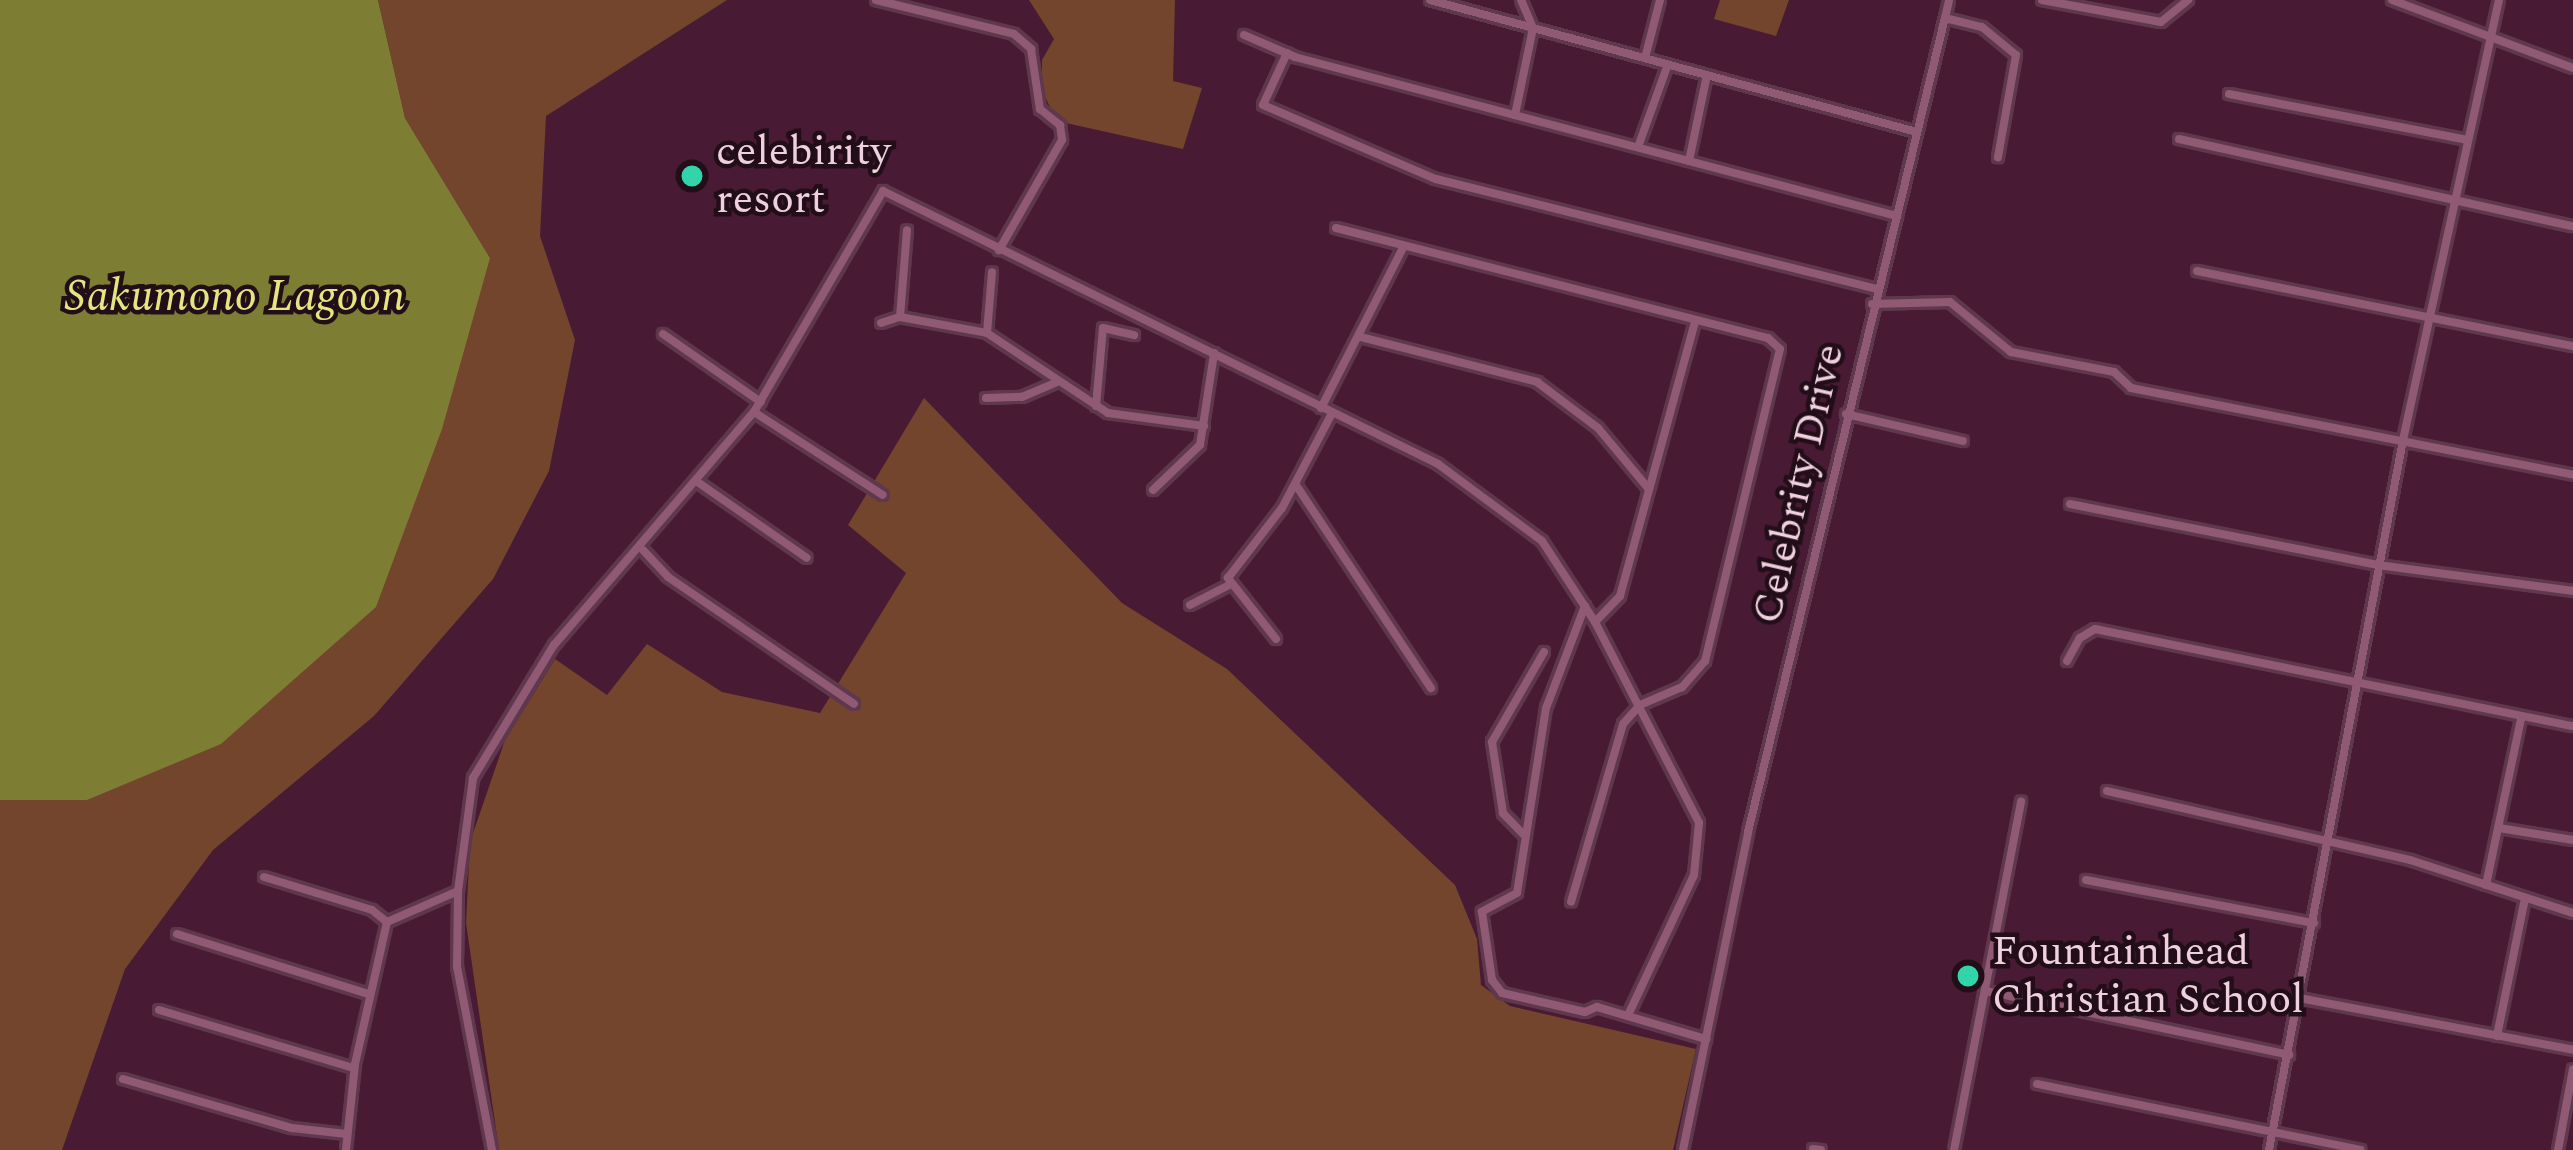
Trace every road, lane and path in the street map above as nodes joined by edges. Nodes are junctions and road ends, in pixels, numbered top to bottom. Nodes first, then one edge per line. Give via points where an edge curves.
1 (875, 0) edge
2 (1430, 0) edge
3 (1521, 0) edge
4 (1660, 0) edge
5 (1949, 0) edge
6 (2042, 0) edge
7 (2188, 0) edge
8 (2392, 0) edge
9 (2498, 0) edge
10 (1945, 18) junction
11 (1533, 28) junction
12 (1244, 35) dead end
13 (2492, 38) junction
14 (1287, 52) junction
15 (1646, 58) junction
16 (1668, 64) junction
17 (2573, 68) edge
18 (1708, 75) junction
19 (2230, 94) dead end
20 (1515, 115) junction
21 (1917, 132) junction
22 (2179, 139) dead end
23 (2467, 140) junction
24 (1638, 148) junction
25 (1998, 157) dead end
26 (1689, 161) junction
27 (2456, 198) junction
28 (1897, 216) junction
29 (2573, 226) edge
30 (1336, 228) dead end
31 (907, 230) dead end
32 (1403, 248) junction
33 (999, 250) junction
34 (2197, 271) dead end
35 (992, 272) dead end
36 (1876, 289) junction
37 (1872, 304) junction
38 (900, 317) junction
39 (2435, 317) junction
40 (1695, 321) junction
41 (881, 323) dead end
42 (987, 333) junction
43 (664, 334) dead end
44 (1134, 335) dead end
45 (1361, 337) junction
46 (2573, 346) edge
47 (1214, 352) junction
48 (1057, 382) junction
49 (986, 398) dead end
50 (760, 402) junction
51 (1096, 406) junction
52 (1321, 408) junction
53 (754, 412) junction
54 (1332, 413) junction
55 (1846, 414) junction
56 (1204, 426) junction
57 (1963, 440) dead end
58 (2403, 440) junction
59 (2573, 475) edge
60 (699, 482) junction
61 (1296, 485) junction
62 (1648, 488) junction
63 (1153, 490) dead end
64 (883, 495) dead end
65 (2070, 504) dead end
66 (642, 549) junction
67 (807, 558) dead end
68 (2378, 566) junction
69 (1229, 584) junction
70 (2573, 592) edge
71 (1190, 605) dead end
72 (1585, 606) junction
73 (1594, 622) junction
74 (1276, 639) dead end
75 (1544, 652) dead end
76 (2067, 662) dead end
77 (2361, 684) junction
78 (1432, 688) dead end
79 (854, 704) dead end
80 (1640, 705) junction
81 (2521, 719) junction
82 (2573, 726) edge
83 (2107, 791) dead end
84 (2021, 801) dead end
85 (2499, 828) junction
86 (1523, 834) junction
87 (2328, 839) junction
88 (2573, 840) edge
89 (265, 877) dead end
90 (2086, 880) dead end
91 (2486, 885) junction
92 (458, 891) junction
93 (2525, 898) junction
94 (1571, 902) dead end
95 (2573, 913) edge
96 (387, 922) junction
97 (2314, 923) junction
98 (178, 934) dead end
99 (1986, 992) junction
100 (369, 994) junction
101 (2300, 998) junction
102 (159, 1010) dead end
103 (1628, 1015) junction
104 (2497, 1036) junction
105 (1706, 1039) junction
106 (2573, 1050) edge
107 (2289, 1055) junction
108 (354, 1068) junction
109 (2573, 1069) edge
110 (124, 1079) dead end
111 (2037, 1084) dead end
112 (2274, 1128) junction
113 (347, 1134) junction
114 (346, 1150) edge
115 (492, 1150) edge
116 (1683, 1150) edge
117 (1954, 1150) edge
118 (2269, 1150) edge
119 (2360, 1150) edge
120 (2558, 1150) edge

1 - 33 street via 1014,34 1031,49 1040,109 1060,125 1062,140
2 - 11 street
3 - 11 street
4 - 15 street
5 - 10 street, Celebrity Drive
6 - 7 street via 2161,22
8 - 13 street
9 - 13 street
10 - 21 street, Celebrity Drive
10 - 25 street via 1982,27 2016,55
11 - 15 street
11 - 20 street
12 - 14 street
13 - 17 street
13 - 23 street
14 - 20 street
14 - 36 street via 1263,104 1341,141 1473,190
15 - 16 street
16 - 18 street
16 - 24 street
18 - 21 street
18 - 26 street
19 - 23 street
20 - 24 street
21 - 28 street, Celebrity Drive
22 - 27 street
23 - 27 street
24 - 26 street
26 - 28 street
27 - 29 street
27 - 39 street
28 - 36 street, Celebrity Drive
30 - 32 street
31 - 38 street
32 - 40 street
32 - 45 street
33 - 47 street
33 - 50 street via 883,190
34 - 39 street
35 - 42 street
36 - 37 street, Celebrity Drive
37 - 55 street, Celebrity Drive
37 - 58 street via 1950,302 2011,352 2114,372 2131,388
38 - 41 street
38 - 42 street
39 - 46 street
39 - 58 street
40 - 62 street
40 - 80 street via 1768,338 1782,356 1705,661 1682,687
42 - 48 street
43 - 50 street
44 - 51 street via 1103,328
45 - 52 street
45 - 62 street via 1537,382 1598,428
47 - 52 street
47 - 56 street
48 - 49 street via 1022,397
48 - 51 street
50 - 53 street
51 - 56 street
52 - 54 street
53 - 60 street
53 - 64 street
54 - 61 street
54 - 72 street via 1438,464 1517,517
55 - 57 street
55 - 105 street, Celebrity Drive
56 - 63 street via 1196,452
58 - 59 street
58 - 68 street
60 - 66 street
60 - 67 street
61 - 69 street
61 - 78 street
62 - 73 street via 1620,596
65 - 68 street
66 - 79 street via 668,577
66 - 92 street via 554,645 473,778
68 - 70 street
68 - 77 street
69 - 71 street
69 - 74 street
72 - 73 street
72 - 86 street via 1546,708
73 - 80 street
75 - 86 street via 1492,742 1503,814
76 - 77 street via 2095,629
77 - 81 street
77 - 87 street
80 - 94 street via 1616,740
80 - 103 street via 1692,801 1699,853 1676,922
81 - 82 street
81 - 85 street
83 - 87 street
84 - 99 street
85 - 88 street
85 - 91 street
86 - 103 street via 1517,893 1482,912 1492,980 1502,993
87 - 91 street
87 - 97 street
89 - 96 street via 372,910
90 - 97 street
91 - 93 street
92 - 96 street
92 - 115 street via 459,980
93 - 95 street
93 - 104 street
96 - 100 street
97 - 101 street
98 - 100 street
99 - 107 street
99 - 117 street
100 - 108 street
101 - 104 street
101 - 107 street
102 - 108 street
103 - 105 street
104 - 106 street
105 - 116 street, Celebrity Drive
107 - 112 street
108 - 113 street
109 - 120 street
110 - 113 street via 292,1128
111 - 112 street
112 - 118 street
112 - 119 street
113 - 114 street

